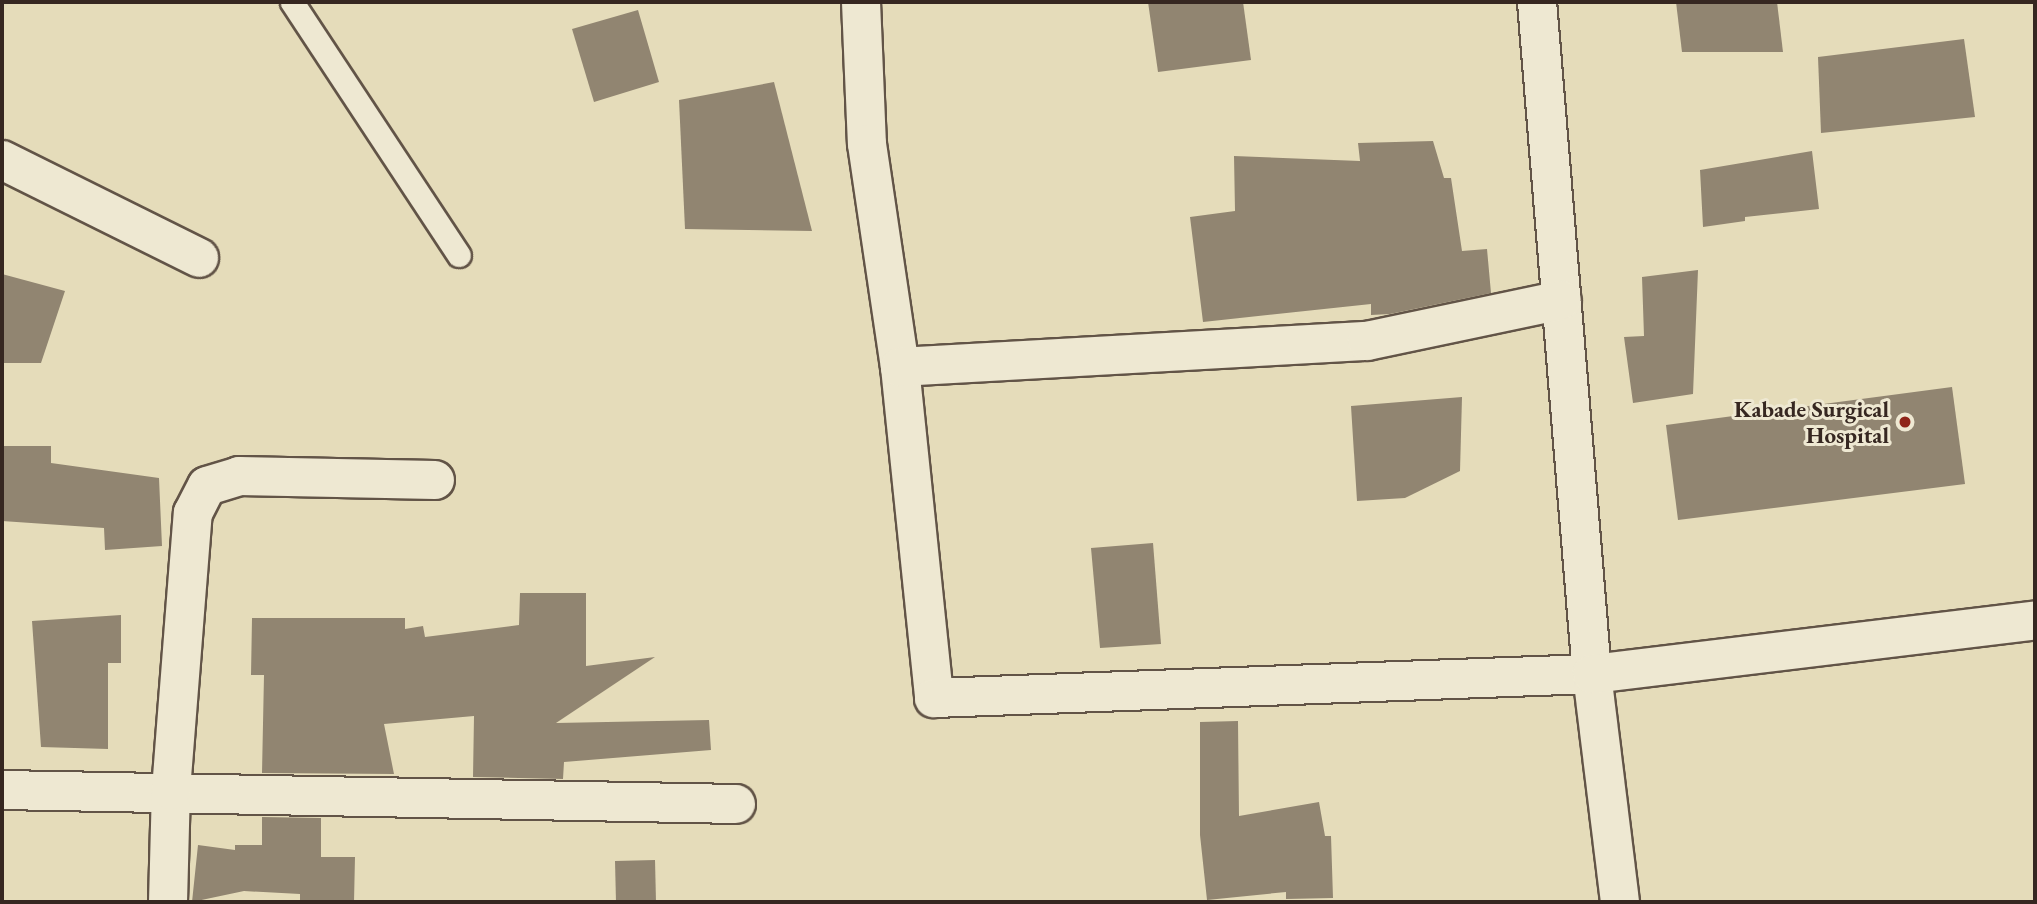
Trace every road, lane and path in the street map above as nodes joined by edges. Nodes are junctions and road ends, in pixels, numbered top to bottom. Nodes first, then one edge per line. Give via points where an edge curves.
1 (292, 2) edge
2 (861, 2) edge
3 (1537, 2) edge
4 (2, 160) edge
5 (459, 255) dead end
6 (199, 258) dead end
7 (1562, 300) junction
8 (900, 367) junction
9 (435, 480) dead end
10 (2035, 620) edge
11 (1592, 674) junction
12 (2, 790) edge
13 (171, 790) junction
14 (736, 804) dead end
15 (168, 902) edge
16 (1620, 902) edge

1 - 5 lane
2 - 8 street via 867,144
3 - 7 street
4 - 6 street
7 - 8 street via 1367,341
7 - 11 street
8 - 11 street via 934,698
9 - 13 street via 239,476 207,486 193,513
10 - 11 street
11 - 16 street
12 - 13 street
13 - 14 street
13 - 15 street

